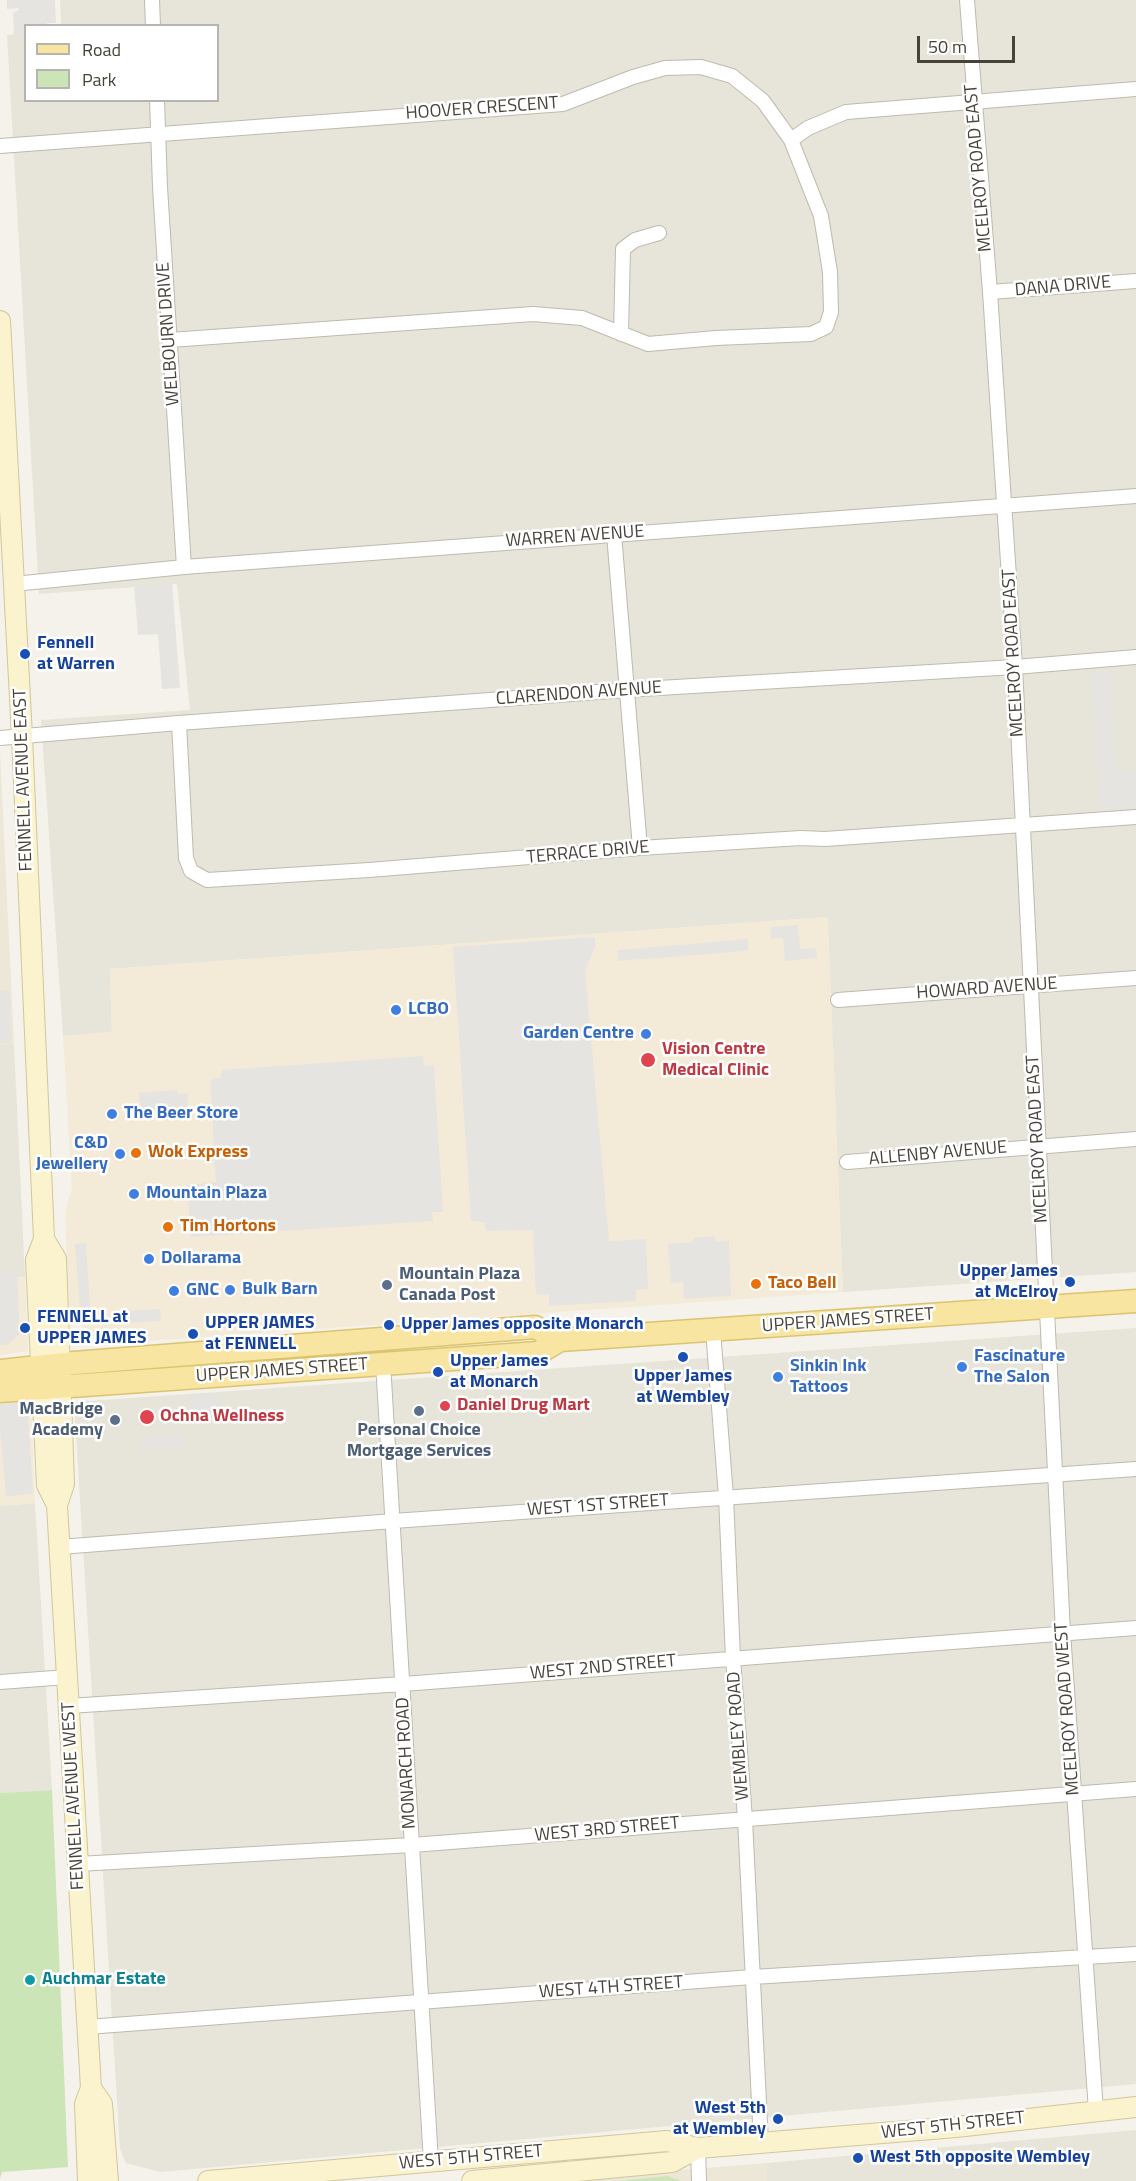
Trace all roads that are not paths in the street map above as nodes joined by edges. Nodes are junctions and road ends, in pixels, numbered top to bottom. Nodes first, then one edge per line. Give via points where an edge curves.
1 (152, 0) edge
2 (967, 0) edge
3 (153, 24) edge
4 (1136, 89) edge
5 (157, 102) edge
6 (974, 102) junction
7 (158, 134) junction
8 (791, 140) junction
9 (0, 146) edge
10 (659, 233) dead end
11 (1136, 281) edge
12 (990, 292) junction
13 (0, 332) edge
14 (621, 334) junction
15 (170, 340) junction
16 (1136, 496) edge
17 (1005, 506) junction
18 (6, 525) edge
19 (614, 534) junction
20 (184, 567) junction
21 (14, 584) junction
22 (1136, 657) edge
23 (1015, 667) junction
24 (625, 690) junction
25 (179, 723) junction
26 (22, 736) junction
27 (0, 738) edge
28 (1136, 817) edge
29 (1023, 825) junction
30 (640, 848) junction
31 (1136, 978) edge
32 (1031, 985) junction
33 (838, 1000) dead end
34 (1136, 1139) edge
35 (1038, 1146) junction
36 (847, 1162) dead end
37 (1136, 1301) edge
38 (1045, 1307) junction
39 (713, 1330) junction
40 (560, 1340) junction
41 (383, 1363) junction
42 (0, 1371) edge
43 (51, 1376) junction
44 (0, 1391) edge
45 (1136, 1469) edge
46 (1054, 1475) junction
47 (726, 1497) junction
48 (393, 1521) junction
49 (60, 1547) junction
50 (1136, 1628) edge
51 (1063, 1632) junction
52 (733, 1658) junction
53 (68, 1677) junction
54 (0, 1682) edge
55 (403, 1684) junction
56 (69, 1706) junction
57 (1136, 1790) edge
58 (1073, 1793) junction
59 (745, 1819) junction
60 (412, 1845) junction
61 (78, 1864) junction
62 (1136, 1954) edge
63 (1084, 1959) junction
64 (752, 1977) junction
65 (421, 2002) junction
66 (87, 2027) junction
67 (91, 2088) junction
68 (1136, 2107) edge
69 (1096, 2111) junction
70 (761, 2143) junction
71 (698, 2148) junction
72 (431, 2162) junction
73 (88, 2181) edge
74 (108, 2181) edge
75 (208, 2181) edge
76 (472, 2181) edge
77 (699, 2181) edge

1 - 3 street
2 - 6 street, MCELROY ROAD EAST
4 - 6 street
5 - 7 street, WELBOURN DRIVE
6 - 8 street via 846,112
6 - 12 street, MCELROY ROAD EAST
7 - 8 street, HOOVER CRESCENT via 563,104 665,68 701,67 732,76 763,101
7 - 9 street, HOOVER CRESCENT
7 - 15 street, WELBOURN DRIVE
8 - 14 street, HOOVER CRESCENT via 820,216 830,272 831,312 826,327 811,334 648,344
10 - 14 street via 635,240 624,249
11 - 12 street, DANA DRIVE
12 - 17 street, MCELROY ROAD EAST
13 - 18 main road, FENNELL AVENUE EAST
14 - 15 street, HOOVER CRESCENT via 582,318 533,314
15 - 20 street, WELBOURN DRIVE
16 - 17 street, WARREN AVENUE
17 - 19 street, WARREN AVENUE
17 - 23 street, MCELROY ROAD EAST
18 - 21 main road, FENNELL AVENUE EAST
19 - 20 street, WARREN AVENUE
19 - 24 street
20 - 21 street, WARREN AVENUE
21 - 26 main road, FENNELL AVENUE EAST
22 - 23 street, CLARENDON AVENUE
23 - 24 street, CLARENDON AVENUE
23 - 29 street, MCELROY ROAD EAST
24 - 25 street, CLARENDON AVENUE
24 - 30 street
25 - 26 street, CLARENDON AVENUE
25 - 30 street, TERRACE DRIVE via 186,858 191,871 207,880
26 - 27 street, CLARENDON AVENUE
26 - 43 main road, FENNELL AVENUE EAST via 44,1239 56,1259
28 - 29 street, TERRACE DRIVE
29 - 30 street, TERRACE DRIVE
29 - 32 street, MCELROY ROAD EAST
31 - 32 street, HOWARD AVENUE
32 - 33 street, HOWARD AVENUE
32 - 35 street, MCELROY ROAD EAST
34 - 35 street, ALLENBY AVENUE
35 - 36 street, ALLENBY AVENUE
35 - 38 street, MCELROY ROAD EAST
37 - 38 main road, UPPER JAMES STREET
38 - 39 main road, UPPER JAMES STREET
38 - 46 street, MCELROY ROAD WEST
39 - 40 main road, UPPER JAMES STREET
39 - 47 street, WEMBLEY ROAD
40 - 41 main road, UPPER JAMES STREET via 538,1353
40 - 43 main road, UPPER JAMES STREET via 535,1327
41 - 43 main road, UPPER JAMES STREET
41 - 48 street, MONARCH ROAD
42 - 43 main road, UPPER JAMES STREET
43 - 44 main road, UPPER JAMES STREET
43 - 49 main road, FENNELL AVENUE WEST via 47,1485 57,1505
45 - 46 street, WEST 1ST STREET
46 - 47 street, WEST 1ST STREET
46 - 51 street, MCELROY ROAD WEST
47 - 48 street, WEST 1ST STREET
47 - 52 street, WEMBLEY ROAD
48 - 49 street, WEST 1ST STREET
48 - 55 street, MONARCH ROAD
49 - 53 main road, FENNELL AVENUE WEST
50 - 51 street, WEST 2ND STREET
51 - 52 street, WEST 2ND STREET
51 - 58 street, MCELROY ROAD WEST
52 - 55 street, WEST 2ND STREET
52 - 59 street, WEMBLEY ROAD
53 - 54 street
53 - 56 main road, FENNELL AVENUE WEST
55 - 56 street, WEST 2ND STREET
55 - 60 street, MONARCH ROAD
56 - 61 main road, FENNELL AVENUE WEST
57 - 58 street, WEST 3RD STREET
58 - 59 street, WEST 3RD STREET
58 - 63 street, MCELROY ROAD WEST
59 - 60 street, WEST 3RD STREET
59 - 64 street, WEMBLEY ROAD
60 - 61 street, WEST 3RD STREET
60 - 65 street, MONARCH ROAD
61 - 66 main road, FENNELL AVENUE WEST
62 - 63 street, WEST 4TH STREET
63 - 64 street, WEST 4TH STREET
63 - 69 street, MCELROY ROAD WEST
64 - 65 street, WEST 4TH STREET
64 - 70 street, WEMBLEY ROAD
65 - 66 street, WEST 4TH STREET
65 - 72 street, MONARCH ROAD
66 - 67 main road, FENNELL AVENUE WEST
67 - 73 main road, FENNELL AVENUE WEST via 85,2104
67 - 74 main road, FENNELL AVENUE WEST via 102,2104
68 - 69 main road, WEST 5TH STREET
69 - 70 main road, WEST 5TH STREET
70 - 71 main road, WEST 5TH STREET
71 - 72 main road, WEST 5TH STREET via 667,2141
71 - 76 main road, WEST 5TH STREET via 672,2162
71 - 77 street
72 - 75 main road, WEST 5TH STREET

